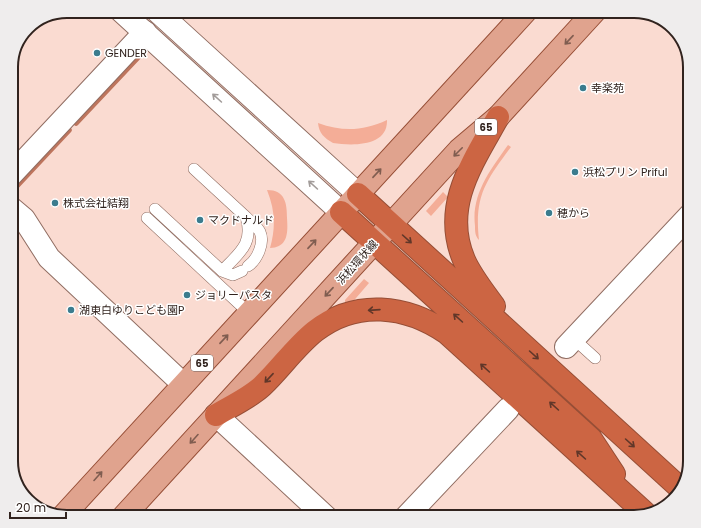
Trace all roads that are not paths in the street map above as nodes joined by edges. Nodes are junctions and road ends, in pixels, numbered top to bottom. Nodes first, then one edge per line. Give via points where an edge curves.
1 (129, 18) edge
2 (167, 18) edge
3 (520, 18) edge
4 (589, 18) edge
5 (145, 32) junction
6 (498, 117) junction
7 (18, 168) edge
8 (194, 168) dead end
9 (358, 194) junction
10 (155, 210) dead end
11 (342, 212) junction
12 (18, 214) edge
13 (246, 217) junction
14 (147, 218) dead end
15 (683, 222) edge
16 (391, 224) junction
17 (375, 242) junction
18 (222, 271) junction
19 (249, 313) junction
20 (518, 340) junction
21 (570, 343) joint
22 (595, 358) dead end
23 (183, 384) junction
24 (508, 409) dead end
25 (216, 415) junction
26 (676, 485) edge
27 (638, 507) edge
28 (68, 510) edge
29 (129, 510) edge
30 (318, 510) edge
31 (413, 510) edge

1 - 5 street
2 - 9 street
9 -> 3 main road, 65
4 -> 6 main road, 浜松環状線 / 65
5 - 7 street
11 -> 5 street
6 -> 16 main road, 浜松環状線 / 65 via 459,150
6 - 20 highway via 462,185 457,203 456,222 458,241 466,265
8 - 13 lane
9 - 11 main road, 65
9 - 16 highway
10 - 18 lane
11 - 17 highway
19 -> 11 main road, 65
12 - 23 street via 49,258
13 - 18 lane via 249,237 245,247
13 - 18 lane via 258,229 262,238 255,261 233,275
14 - 19 lane
15 - 21 street
16 - 17 main road, 浜松環状線 / 65
16 -> 20 highway
17 -> 25 main road, 浜松環状線 / 65
27 -> 17 highway via 591,439
23 -> 19 main road, 65
20 -> 26 highway
21 - 22 lane
28 -> 23 main road, 65
24 - 31 street
27 -> 25 highway via 447,333 432,323 399,311 364,310 330,321 302,343 261,387
25 -> 29 main road, 浜松環状線 / 65
25 - 30 street

